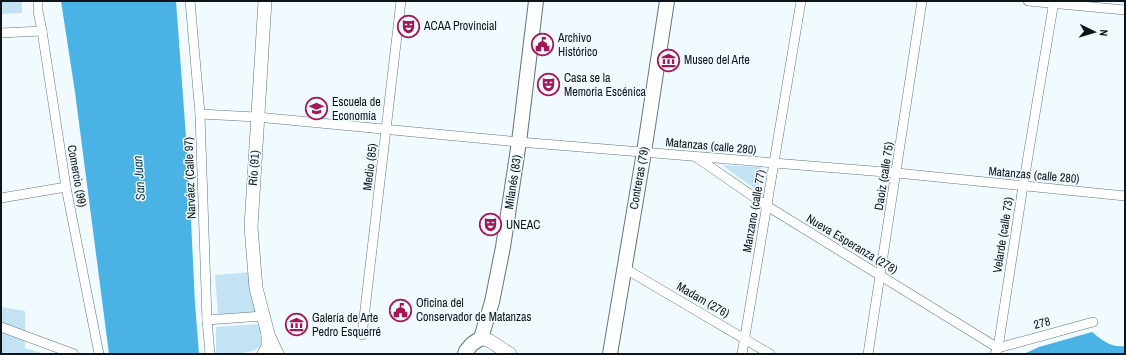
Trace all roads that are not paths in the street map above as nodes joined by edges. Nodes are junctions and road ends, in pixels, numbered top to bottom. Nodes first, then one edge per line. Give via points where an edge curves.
1 (38, 1) edge
2 (190, 1) edge
3 (265, 1) edge
4 (401, 1) edge
5 (536, 1) edge
6 (667, 1) edge
7 (801, 1) edge
8 (922, 1) edge
9 (1028, 1) edge
10 (1053, 2) edge
11 (1125, 10) edge
12 (42, 31) junction
13 (1, 33) edge
14 (200, 114) junction
15 (257, 117) junction
16 (386, 129) junction
17 (519, 142) junction
18 (644, 152) junction
19 (695, 157) junction
20 (774, 164) junction
21 (897, 173) junction
22 (1023, 186) junction
23 (66, 187) junction
24 (1125, 196) edge
25 (1, 198) edge
26 (767, 206) junction
27 (624, 268) junction
28 (881, 275) junction
29 (263, 316) junction
30 (207, 320) junction
31 (1093, 322) dead end
32 (1, 327) edge
33 (268, 334) junction
34 (362, 335) dead end
35 (481, 338) junction
36 (745, 338) junction
37 (997, 351) edge
38 (74, 354) edge
39 (99, 354) edge
40 (210, 354) edge
41 (264, 354) edge
42 (277, 354) edge
43 (465, 354) edge
44 (510, 354) edge
45 (610, 354) edge
46 (742, 354) edge
47 (770, 354) edge
48 (868, 354) edge

1 - 12 street, Comercio (99)
2 - 14 street, Narváez (Calle 97)
3 - 15 street, Río (91)
4 - 16 street, Medio (85)
5 - 17 main road, Milanés (83)
6 - 18 main road, Contreras (79)
7 - 20 street, Manzano (calle 77)
8 - 21 street, Daoiz (calle 75)
9 - 10 street
10 - 11 street
10 - 22 street, Velarde (calle 73)
12 - 13 street
12 - 23 street, Comercio (99)
14 - 15 street, Matanzas (calle 280)
14 - 30 street, Narváez (Calle 97)
15 - 16 street, Matanzas (calle 280)
15 - 29 street, Río (91) via 251,227 254,272
16 - 17 street, Matanzas (calle 280)
16 - 34 street, Medio (85)
17 - 18 street, Matanzas (calle 280)
17 - 35 main road, Milanés (83) via 502,255
18 - 19 street, Matanzas (calle 280)
18 - 27 main road, Contreras (79)
19 - 20 street, Matanzas (calle 280)
19 - 26 street, Nueva Esperanza (278)
20 - 21 street, Matanzas (calle 280)
20 - 26 street, Manzano (calle 77)
21 - 22 street, Matanzas (calle 280)
21 - 28 street, Daoiz (calle 75)
22 - 24 street, Matanzas (calle 280)
22 - 37 street, Velarde (calle 73)
23 - 25 street
23 - 39 street, Comercio (99)
26 - 28 street, Nueva Esperanza (278)
26 - 36 street, Manzano (calle 77)
27 - 36 street, Madam (276)
27 - 45 main road, Contreras (79)
28 - 37 street, Nueva Esperanza (278)
28 - 48 street, Daoiz (calle 75)
29 - 30 street
29 - 33 street, Río (91)
30 - 40 street, Narváez (Calle 97)
31 - 37 street, 278
32 - 38 street
33 - 41 street via 268,347
33 - 42 street, Río (91)
35 - 43 main road via 472,344
35 - 44 street
36 - 46 street, Manzano (calle 77)
36 - 47 street, Madam (276)

